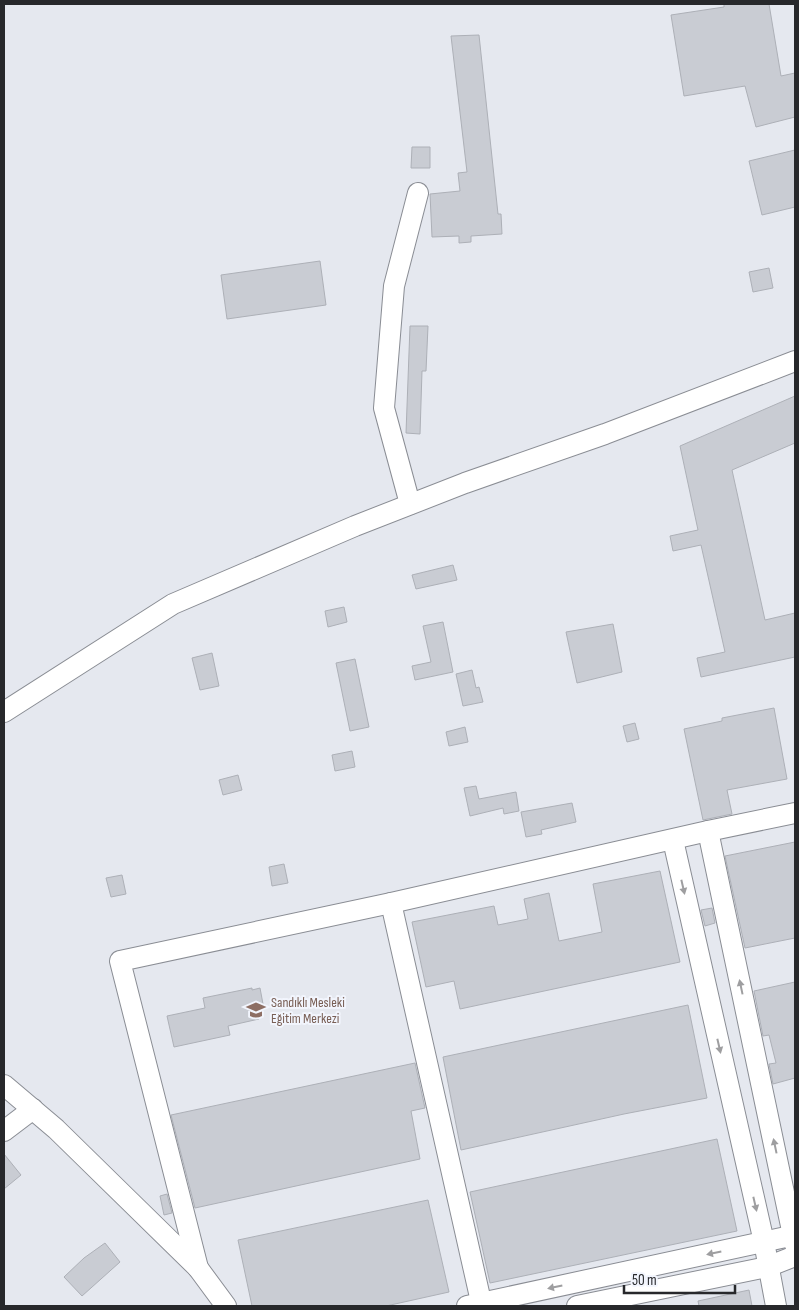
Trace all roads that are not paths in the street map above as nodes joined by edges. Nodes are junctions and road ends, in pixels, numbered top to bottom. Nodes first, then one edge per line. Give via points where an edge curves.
1 (418, 193) dead end
2 (795, 361) edge
3 (410, 504) junction
4 (4, 712) edge
5 (795, 813) edge
6 (708, 831) junction
7 (673, 840) junction
8 (391, 903) junction
9 (4, 1085) edge
10 (33, 1109) junction
11 (4, 1131) edge
12 (795, 1238) edge
13 (764, 1242) junction
14 (795, 1256) edge
15 (767, 1267) junction
16 (198, 1268) junction
17 (476, 1305) edge
18 (226, 1306) edge
19 (577, 1306) edge
20 (776, 1306) edge

1 - 3 street via 394,286 384,408
2 - 3 street
3 - 4 street via 174,604
5 - 6 street
6 - 7 street
12 -> 6 street
7 - 8 street
7 -> 13 street
8 - 16 street via 120,961
8 - 17 street
9 - 10 street
10 - 11 street
10 - 16 street
12 - 13 street
13 - 15 street
13 -> 17 street
14 - 15 street
15 - 19 street
15 - 20 street
16 - 18 street

